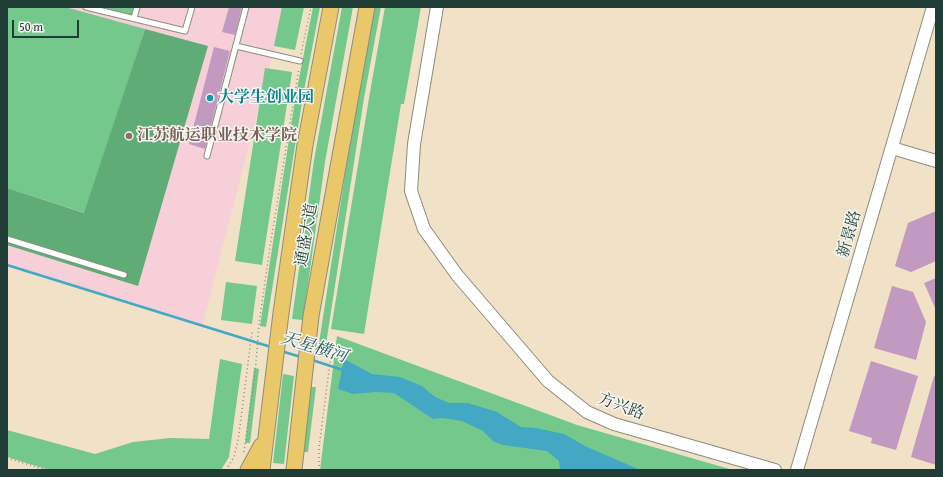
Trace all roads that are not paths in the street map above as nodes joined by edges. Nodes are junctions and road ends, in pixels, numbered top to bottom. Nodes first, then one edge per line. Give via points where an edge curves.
1 (86, 7) edge
2 (137, 7) edge
3 (192, 7) edge
4 (246, 7) edge
5 (331, 7) edge
6 (367, 7) edge
7 (437, 7) edge
8 (933, 7) edge
9 (134, 18) junction
10 (236, 46) junction
11 (300, 61) road end
12 (892, 148) junction
13 (207, 156) dead end
14 (936, 161) edge
15 (7, 239) edge
16 (124, 275) dead end
17 (266, 434) junction
18 (246, 464) edge
19 (262, 470) edge
20 (294, 470) edge
21 (775, 470) edge
22 (797, 470) edge

1 - 9 lane
2 - 9 lane
3 - 9 lane via 185,31
4 - 10 lane
5 - 17 main road, 通盛大道 via 305,145 278,330
6 - 20 main road, 通盛大道 via 312,309
7 - 21 street, 方兴路 via 414,144 411,191 424,229 457,275 548,381 587,412 614,424
8 - 12 street, 新景路
10 - 11 lane
10 - 13 lane
12 - 14 street
12 - 22 street, 新景路
15 - 16 lane
17 - 18 main road
17 - 19 main road, 通盛大道

